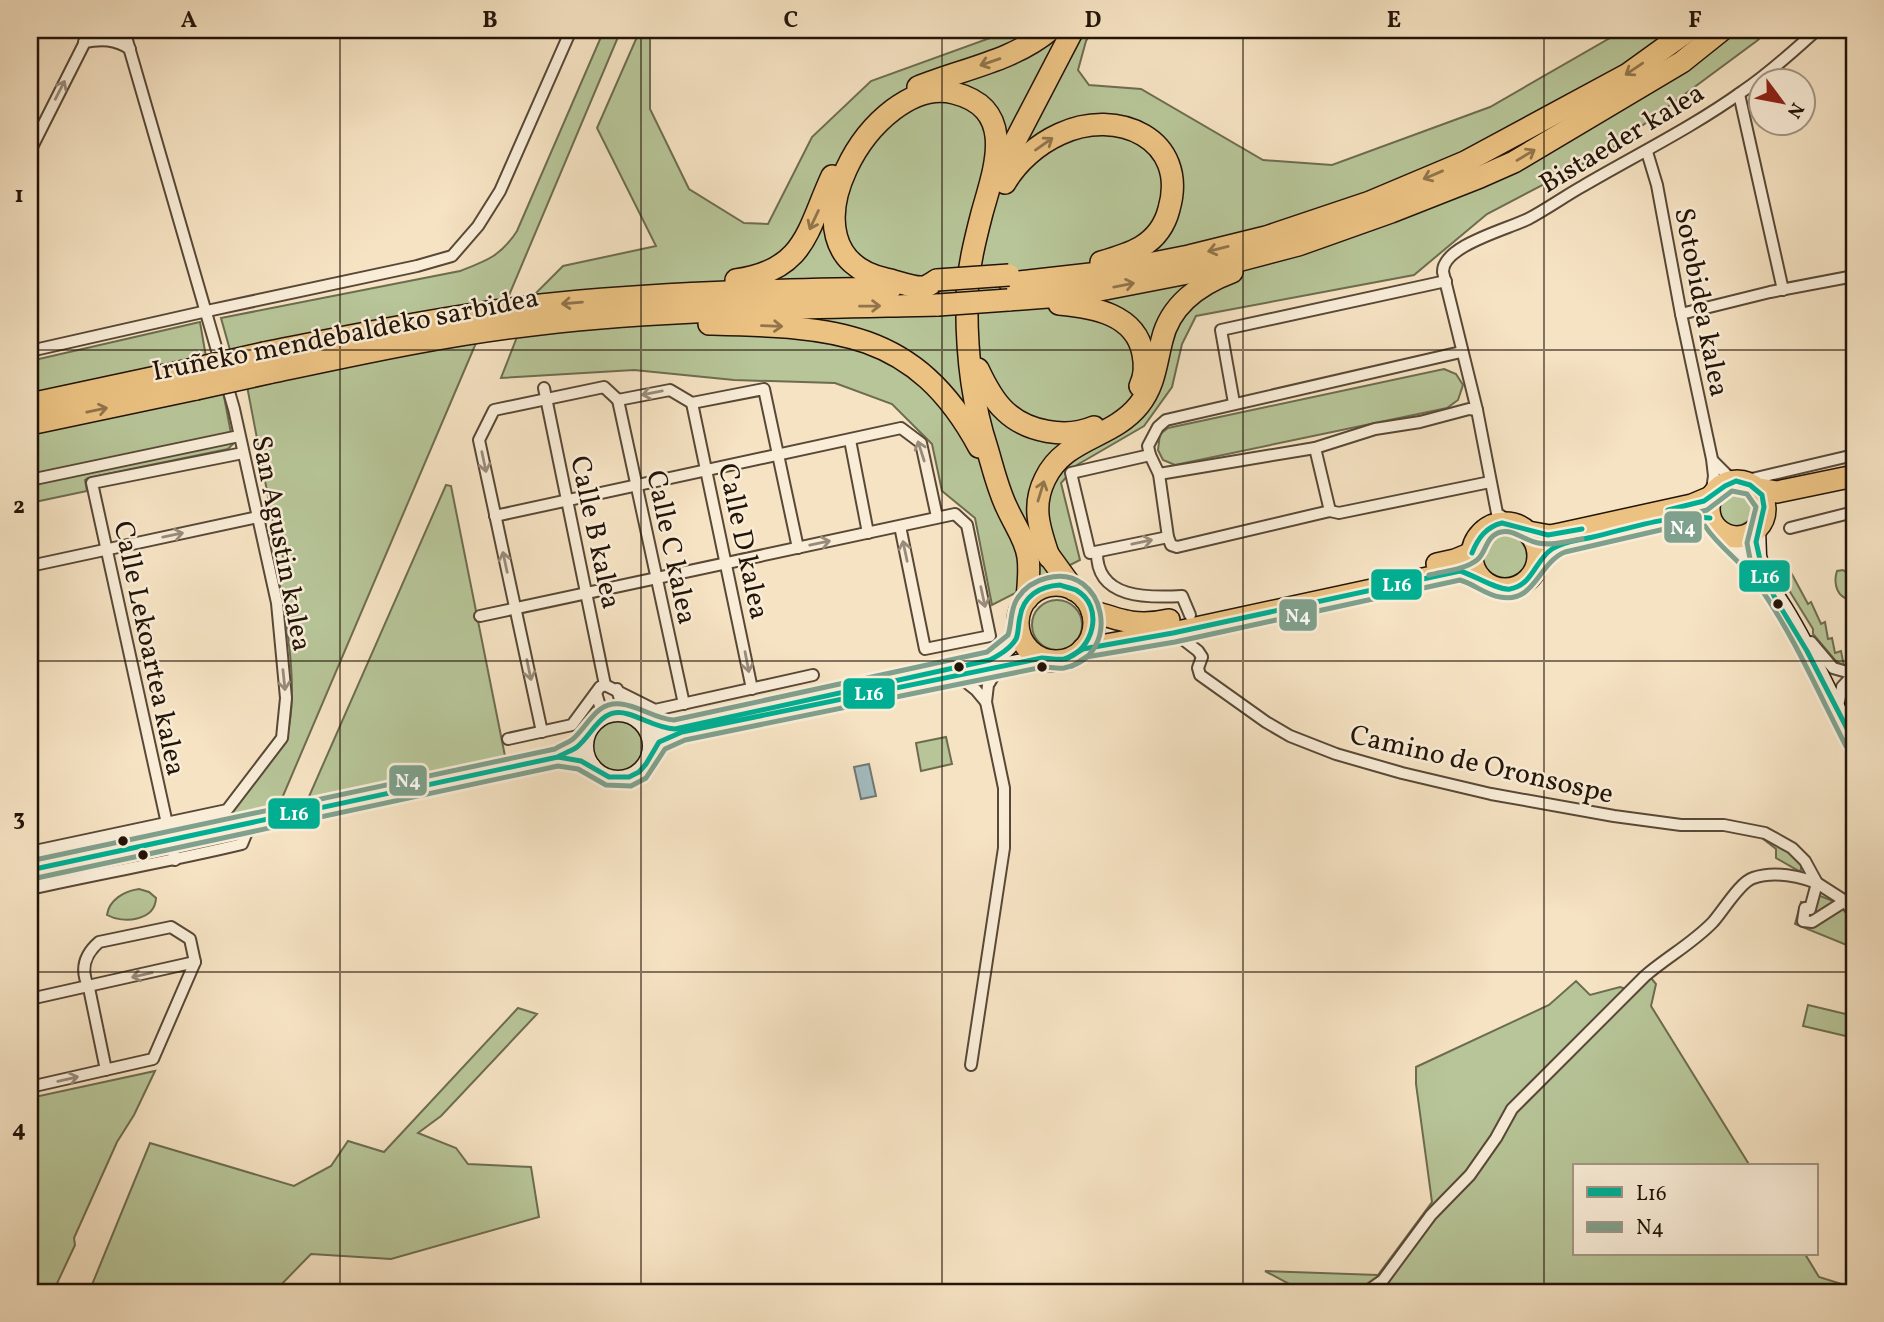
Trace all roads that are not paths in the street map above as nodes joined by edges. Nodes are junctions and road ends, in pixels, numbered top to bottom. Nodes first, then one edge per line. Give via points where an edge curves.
1 (92, 30) edge
2 (124, 30) edge
3 (571, 30) edge
4 (1050, 30) edge
5 (1067, 30) edge
6 (1073, 30) edge
7 (1689, 30) edge
8 (1722, 30) edge
9 (1816, 30) edge
10 (84, 42) junction
11 (130, 49) junction
12 (1739, 94) junction
13 (30, 151) edge
14 (1647, 152) junction
15 (1480, 177) junction
16 (992, 181) junction
17 (981, 240) junction
18 (1854, 276) edge
19 (1446, 281) junction
20 (1009, 286) junction
21 (934, 290) junction
22 (1783, 290) junction
23 (607, 300) junction
24 (206, 311) junction
25 (542, 314) junction
26 (1681, 314) junction
27 (581, 321) junction
28 (30, 351) edge
29 (1461, 352) junction
30 (978, 369) junction
31 (192, 379) junction
32 (545, 393) junction
33 (618, 400) junction
34 (692, 403) junction
35 (1234, 403) junction
36 (30, 404) edge
37 (1477, 410) junction
38 (30, 424) edge
39 (239, 436) junction
40 (850, 440) junction
41 (1315, 448) junction
42 (243, 453) junction
43 (778, 455) junction
44 (1150, 455) junction
45 (1854, 455) edge
46 (1713, 461) junction
47 (707, 470) junction
48 (1159, 474) junction
49 (1854, 476) edge
50 (30, 480) edge
51 (1490, 482) junction
52 (1744, 484) junction
53 (635, 486) junction
54 (1854, 490) edge
55 (567, 500) junction
56 (1006, 506) junction
57 (1330, 511) junction
58 (1854, 512) edge
59 (495, 516) junction
60 (258, 517) junction
61 (937, 517) junction
62 (1715, 517) junction
63 (1761, 520) junction
64 (900, 526) junction
65 (1521, 528) junction
66 (1790, 528) dead end
67 (868, 533) junction
68 (1168, 537) junction
69 (798, 548) junction
70 (106, 549) junction
71 (1097, 552) junction
72 (1472, 553) junction
73 (1049, 557) junction
74 (1538, 561) junction
75 (727, 563) junction
76 (30, 566) edge
77 (1764, 576) junction
78 (1479, 577) junction
79 (656, 578) junction
80 (1074, 590) junction
81 (586, 593) junction
82 (1027, 599) junction
83 (515, 608) junction
84 (1092, 611) junction
85 (480, 615) dead end
86 (1191, 615) junction
87 (1790, 620) junction
88 (1018, 632) junction
89 (1173, 633) junction
90 (1083, 649) junction
91 (1042, 658) junction
92 (999, 667) junction
93 (813, 675) dead end
94 (957, 675) junction
95 (1849, 675) edge
96 (1824, 681) junction
97 (605, 685) junction
98 (617, 689) junction
99 (752, 689) junction
100 (596, 693) junction
101 (986, 702) junction
102 (684, 704) junction
103 (1838, 709) junction
104 (603, 716) junction
105 (631, 716) junction
106 (542, 732) junction
107 (586, 738) junction
108 (508, 739) dead end
109 (1854, 742) edge
110 (650, 754) junction
111 (558, 757) junction
112 (592, 766) junction
113 (251, 822) junction
114 (166, 823) junction
115 (170, 840) junction
116 (30, 852) edge
117 (175, 860) junction
118 (30, 870) edge
119 (1817, 883) junction
120 (30, 887) edge
121 (1849, 899) edge
122 (1854, 914) edge
123 (195, 962) junction
124 (89, 988) junction
125 (30, 999) edge
126 (971, 1065) dead end
127 (106, 1070) junction
128 (30, 1087) edge
129 (1366, 1292) edge

1 - 10 street
2 - 11 street, San Agustin kalea
3 - 24 street via 500,191 452,256
4 -> 23 highway via 1001,58 902,94 883,107 844,150 799,247 771,273
5 - 16 highway
6 - 17 highway via 1011,149
7 -> 20 highway via 1628,74 1465,162 1370,202 1266,237 1189,256
15 -> 8 highway via 1514,162 1682,62
9 - 12 street, Bistaeder kalea
10 - 11 street via 115,41
13 -> 10 street
11 - 24 street, San Agustin kalea
12 - 14 street, Bistaeder kalea
12 - 22 street
14 - 19 street, Bistaeder kalea via 1529,219 1453,253 1442,268
14 - 26 street, Sotobidea kalea
20 -> 15 highway via 1074,295 1203,270 1298,244
73 -> 15 highway via 1037,522 1044,481 1067,450 1108,430 1141,403 1154,379 1162,337 1183,300 1228,274 1419,210
16 - 21 highway via 997,138 991,121 982,107 953,92 919,96 901,105 862,140 849,163 834,223 846,258 872,276
16 - 56 highway via 971,267 967,321 978,414
17 -> 20 highway via 1009,177 1046,140 1103,123 1140,131 1158,146 1173,181 1166,219 1157,234 1141,247 1104,261
17 - 30 highway via 973,323
18 - 22 street
19 - 29 street
19 - 35 street via 1221,330
20 - 21 highway, Iruñeko mendebaldeko sarbidea, bridge
20 - 30 highway via 1115,316 1141,344 1142,381 1132,401 1111,419 1067,434 1044,431 1005,412
21 - 23 highway, Iruñeko mendebaldeko sarbidea via 763,290
27 -> 21 highway, Iruñeko mendebaldeko sarbidea via 761,309
22 - 26 street
23 -> 25 highway, Iruñeko mendebaldeko sarbidea
24 - 28 street
24 - 39 street, San Agustin kalea
25 - 27 highway, Iruñeko mendebaldeko sarbidea
25 - 31 highway, Iruñeko mendebaldeko sarbidea, bridge via 466,324
26 - 46 street, Sotobidea kalea
27 -> 56 highway via 614,326 810,328 887,350 934,383 960,415
29 - 35 street
29 - 37 street
30 - 73 highway via 993,447 1007,484
31 - 36 highway, Iruñeko mendebaldeko sarbidea
38 -> 31 highway, Iruñeko mendebaldeko sarbidea
32 - 33 street via 604,387
32 - 55 street, Calle B kalea
32 -> 59 street via 494,410 479,440
34 -> 33 street via 670,390
33 - 53 street, Calle C kalea
34 - 43 street via 764,389
34 - 47 street, Calle D kalea
35 - 44 street via 1167,420 1152,436
37 - 41 street via 1376,429
37 - 51 street
39 - 42 street, San Agustin kalea
39 - 50 street
40 - 43 street
61 -> 40 street via 921,443 908,431 901,428
40 - 67 street
41 - 48 street
41 - 57 street
42 - 60 street, San Agustin kalea
42 - 70 street, Calle Lekoartea kalea via 92,483
43 - 47 street
43 - 69 street
44 - 48 street
44 - 71 street via 1072,473 1090,553
45 - 52 street
46 - 52 street
46 - 62 street, Sotobidea kalea
47 - 53 street
47 - 75 street, Calle D kalea
48 - 68 street
49 - 52 highway via 1777,492
51 - 57 street via 1339,513
51 - 65 street via 1497,513
52 - 62 highway via 1720,487
52 - 63 highway via 1762,499
53 - 55 street
53 - 79 street, Calle C kalea
54 - 63 highway via 1786,505
55 - 59 street
55 - 81 street, Calle B kalea
56 - 82 highway via 1028,555
57 - 68 street via 1177,547
58 - 66 street
83 -> 59 street
70 -> 60 street
60 -> 114 street, San Agustin kalea via 277,603 286,698 282,738 227,810
61 - 64 street
61 -> 64 street via 955,514 967,525 990,636 925,649
62 - 63 highway via 1737,538 1748,535
62 - 65 highway via 1692,505 1550,536
62 - 74 highway via 1660,522 1562,545
62 - 77 main road
63 - 77 main road via 1758,556
64 - 67 street
65 - 72 highway via 1499,523 1486,529 1476,539
65 - 74 highway via 1536,545
69 -> 67 street
71 -> 68 street
69 - 75 street
70 - 76 street
70 - 114 street, Calle Lekoartea kalea
71 - 86 street via 1102,575 1112,586 1141,597 1182,596
72 - 78 highway
72 - 86 highway
73 - 80 highway
74 - 78 highway via 1528,580 1515,588 1500,589
75 - 79 street
75 -> 99 street, Calle D kalea
77 - 87 main road
78 - 89 highway via 1460,571
79 - 81 street
79 - 102 street, Calle C kalea
80 - 82 highway via 1049,586
80 - 84 highway
81 - 83 street
81 - 97 street, Calle B kalea
82 - 88 highway via 1020,610
83 - 85 street
83 -> 106 street
84 - 86 highway via 1127,623 1149,624
84 - 90 highway via 1093,631
87 - 95 street via 1828,664
87 - 96 main road
88 - 91 highway via 1025,645
88 - 105 main road via 1014,642 990,660 675,729 657,728
89 - 90 highway
89 - 119 street, Camino de Oronsospe via 1202,657 1198,672 1266,722 1336,754 1491,794 1681,825 1724,825 1765,833 1792,848
90 - 91 highway via 1064,660
91 - 92 main road
92 - 94 main road
92 - 101 street via 988,685
93 - 99 street
94 - 101 street
94 - 110 main road via 682,733 659,742
95 - 96 street via 1828,676
95 - 103 street via 1839,694
96 - 103 main road
97 - 98 street
97 - 100 street
98 - 102 street via 655,710
98 - 105 street
99 - 102 street
100 - 104 street
100 - 106 street via 572,725
101 - 126 street via 1004,788 1004,848
103 - 109 main road
104 - 105 main road
104 - 107 main road
105 - 110 main road via 650,735
106 - 108 street
107 - 111 main road
107 - 112 main road
110 - 112 main road via 639,772 629,777 608,777
111 - 112 main road
111 - 113 main road
113 - 115 main road
113 - 117 street via 242,844
114 - 115 street, Calle Lekoartea kalea
114 - 116 street
115 - 117 street, Calle Lekoartea kalea
115 - 118 main road
117 - 120 street
119 - 121 street
119 - 121 street via 1803,921 1812,922
119 - 129 street via 1789,875 1752,878 1740,888 1694,940 1645,976 1512,1109 1470,1175 1432,1215 1383,1280
121 - 122 street
123 -> 124 street
123 - 124 street via 190,939 171,928 99,942 84,962
123 - 127 street via 153,1059
124 - 125 street
124 - 127 street
128 -> 127 street

